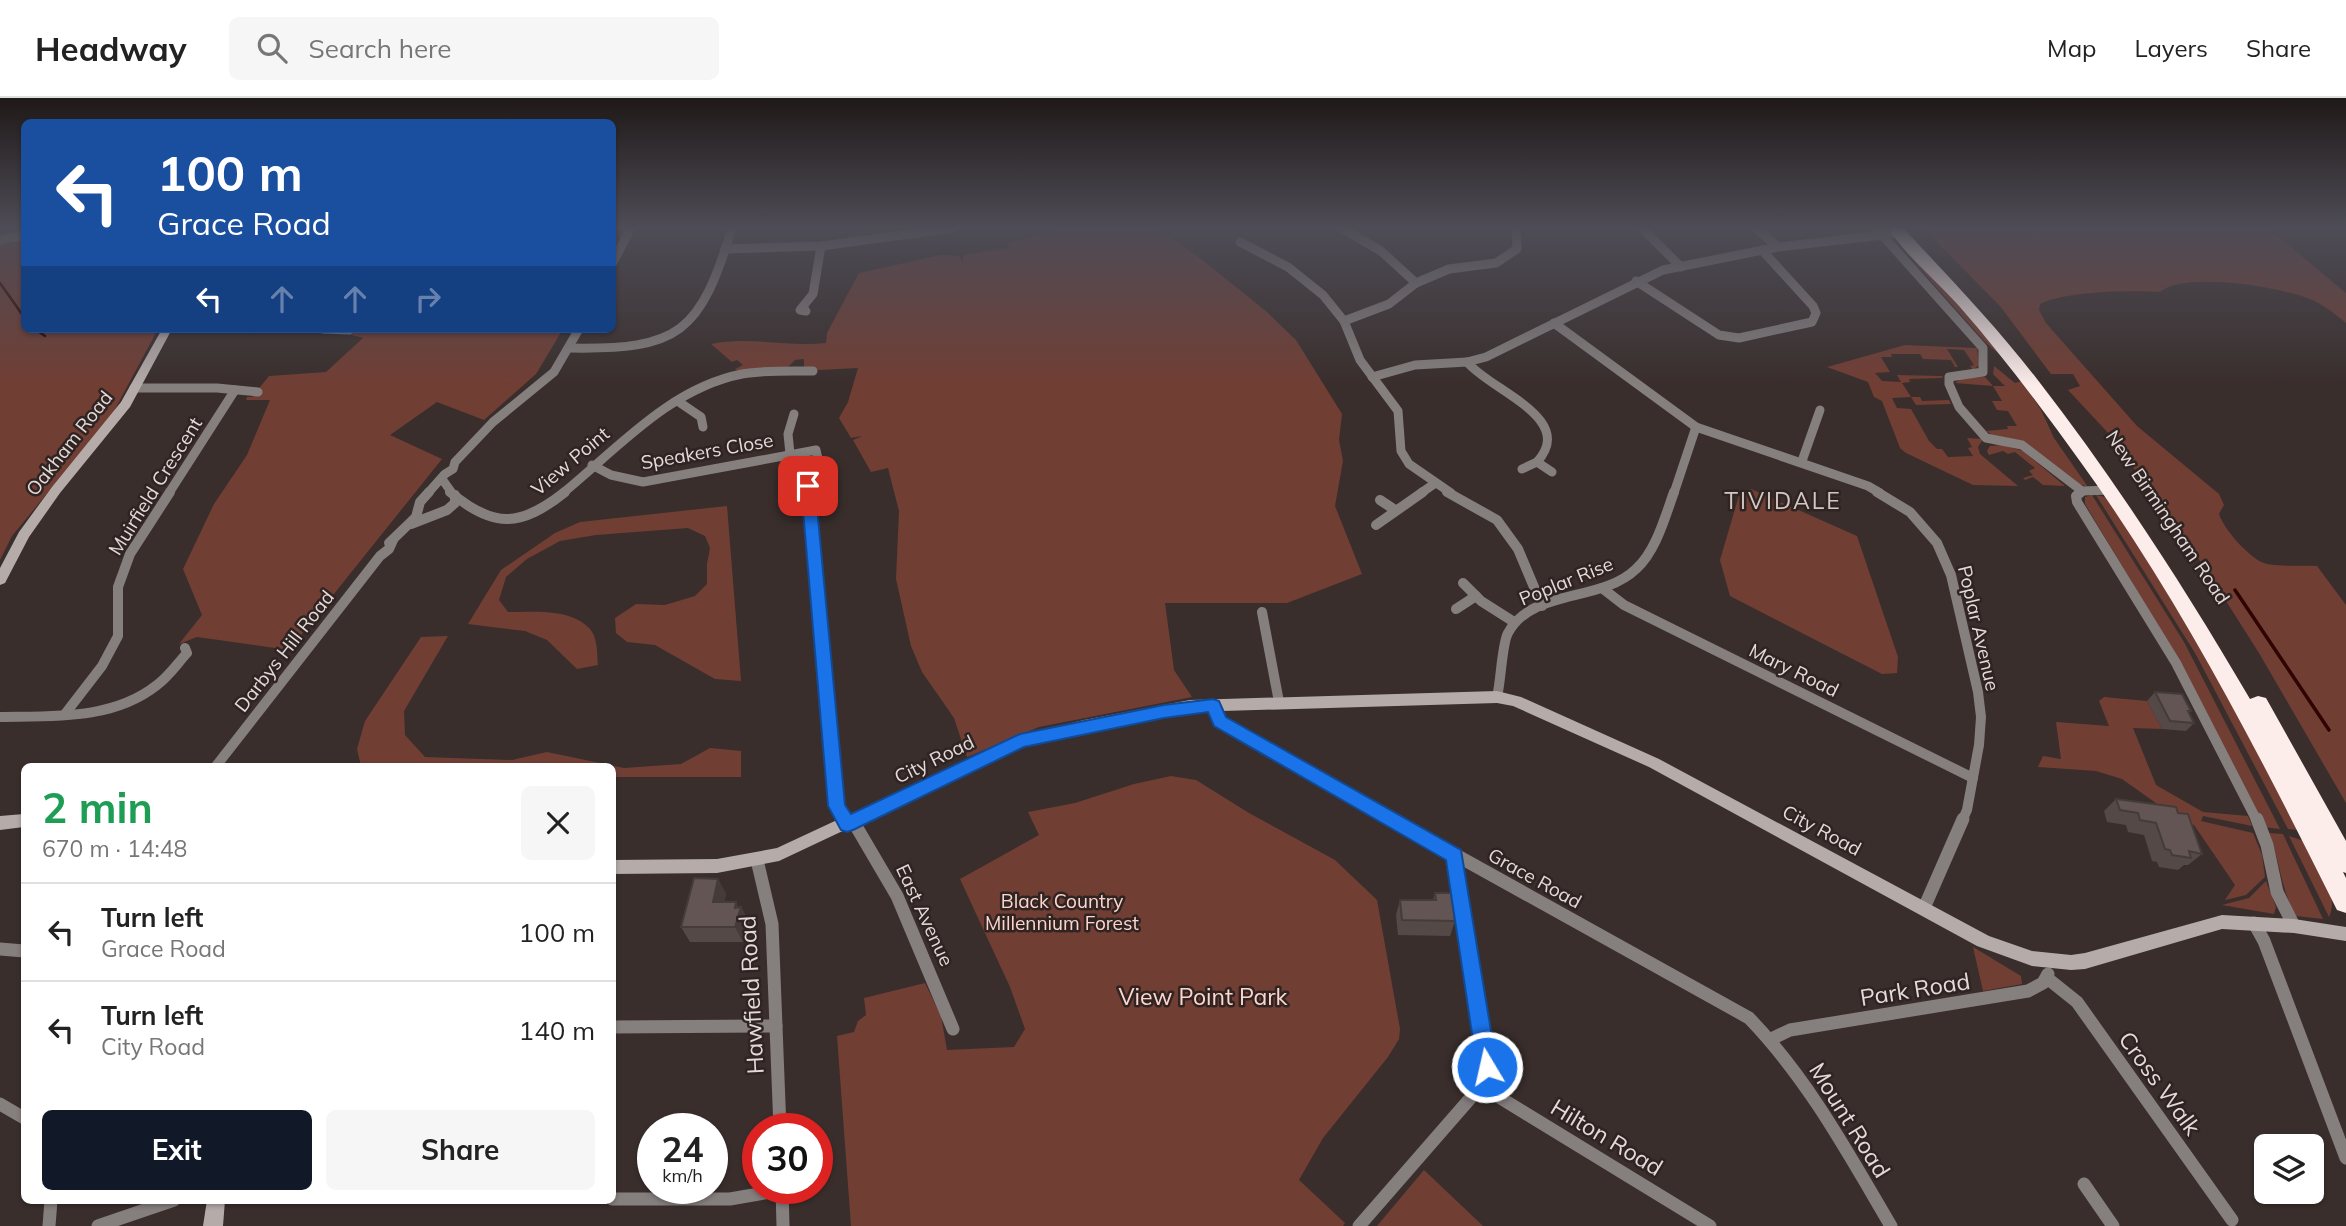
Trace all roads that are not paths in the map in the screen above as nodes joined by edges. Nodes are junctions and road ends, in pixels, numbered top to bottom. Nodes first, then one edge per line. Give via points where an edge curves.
1 (712, 281) edge
2 (815, 281) edge
3 (1306, 281) edge
4 (1413, 281) edge
5 (1422, 281) edge
6 (1639, 281) edge
7 (1790, 281) edge
8 (1935, 281) edge
9 (1943, 281) edge
10 (1951, 281) edge
11 (1636, 282) junction
12 (1416, 283) junction
13 (800, 311) dead end
14 (1343, 321) junction
15 (1554, 323) junction
16 (165, 333) edge
17 (577, 333) edge
18 (569, 348) junction
19 (1467, 362) junction
20 (813, 371) dead end
21 (1372, 376) junction
22 (134, 388) junction
23 (235, 390) junction
24 (258, 392) dead end
25 (679, 402) junction
26 (1820, 410) dead end
27 (794, 414) dead end
28 (703, 427) dead end
29 (1696, 427) junction
30 (790, 454) junction
31 (1802, 461) junction
32 (1537, 462) junction
33 (592, 465) junction
34 (1522, 469) dead end
35 (1552, 472) dead end
36 (822, 475) dead end
37 (443, 476) junction
38 (1434, 484) junction
39 (808, 486) dead end
40 (2082, 491) junction
41 (2111, 491) junction
42 (452, 493) junction
43 (1380, 500) dead end
44 (421, 502) junction
45 (447, 510) junction
46 (1395, 510) junction
47 (476, 512) junction
48 (436, 514) junction
49 (1376, 525) dead end
50 (408, 526) junction
51 (0, 580) edge
52 (1463, 583) dead end
53 (1602, 589) junction
54 (1476, 596) junction
55 (1542, 606) junction
56 (1456, 609) dead end
57 (1262, 612) dead end
58 (1514, 622) junction
59 (186, 648) dead end
60 (1497, 697) junction
61 (1279, 702) junction
62 (1213, 705) junction
63 (65, 714) junction
64 (0, 717) edge
65 (218, 763) edge
66 (1973, 778) junction
67 (21, 821) edge
68 (0, 823) edge
69 (850, 823) junction
70 (1454, 856) junction
71 (757, 860) junction
72 (2339, 863) edge
73 (616, 867) edge
74 (2346, 902) edge
75 (1924, 908) junction
76 (2254, 923) junction
77 (2294, 926) junction
78 (2346, 934) edge
79 (0, 949) edge
80 (21, 951) edge
81 (2046, 970) junction
82 (776, 1026) junction
83 (616, 1027) edge
84 (953, 1029) dead end
85 (1771, 1039) junction
86 (1481, 1086) junction
87 (0, 1104) edge
88 (779, 1113) edge
89 (21, 1116) edge
90 (2346, 1158) edge
91 (2084, 1184) dead end
92 (742, 1197) edge
93 (616, 1199) edge
94 (51, 1204) edge
95 (162, 1204) edge
96 (216, 1204) edge
97 (782, 1204) edge
98 (2232, 1220) dead end
99 (49, 1226) edge
100 (98, 1226) edge
101 (213, 1226) edge
102 (783, 1226) edge
103 (1359, 1226) edge
104 (1710, 1226) edge
105 (1891, 1226) edge
106 (2113, 1226) edge

1 - 18 street via 701,309 675,331 629,347
2 - 13 street via 813,294
3 - 14 street
4 - 12 street
5 - 12 street
6 - 11 street
7 - 11 street via 1813,306 1812,322 1739,338 1719,335
8 - 40 street, New Birmingham Road via 1983,348 1983,372 1953,374 1948,379 1959,407 1986,438 2022,445
9 - 41 highway, New Birmingham Road via 2058,416
10 - 72 highway, New Birmingham Road via 1989,317 2069,415 2160,542 2282,744
11 - 15 street
12 - 14 street via 1389,304
14 - 21 street via 1352,348
15 - 19 street via 1486,358
15 - 29 street, Poplar Avenue
16 - 22 street, Oakham Road
17 - 18 street, Darbys Hill Road
18 - 37 street, Darbys Hill Road via 554,372
19 - 21 street via 1415,365
19 - 32 street via 1541,418 1551,443
20 - 25 street, View Point via 795,367 735,375
21 - 38 street via 1398,411 1401,451 1409,464
22 - 23 street, Muirfield Crescent
22 - 51 street, Oakham Road via 24,535
23 - 24 street, Muirfield Crescent
23 - 63 street, Muirfield Crescent via 130,554 118,587 118,636 102,666
25 - 28 street via 701,417
25 - 33 street, View Point
26 - 31 street
27 - 30 street, Speakers Close via 788,434
29 - 31 street, Poplar Avenue
29 - 53 street, Poplar Rise via 1649,556 1634,571
30 - 33 street, Speakers Close via 643,482
30 - 36 street, Speakers Close via 816,450
31 - 66 street, Poplar Avenue via 1891,499 1910,512 1937,543 1951,575 1978,692 1981,717
32 - 34 street
32 - 35 street
33 - 47 street, View Point via 537,512 510,521
37 - 42 street via 444,486
37 - 44 street, Darbys Hill Road
38 - 46 street
38 - 55 street via 1496,520 1518,549
39 - 69 street, East Avenue via 837,806
40 - 41 street, New Birmingham Road
40 - 77 street via 2077,502 2196,700 2256,819 2271,854 2277,889
41 - 72 highway, New Birmingham Road
42 - 44 street via 434,492
42 - 45 street via 455,503
42 - 47 street, View Point
43 - 46 street
44 - 48 street via 422,512
44 - 50 street, Darbys Hill Road
45 - 47 street, View Point
45 - 48 street, Darbys Hill Road
46 - 49 street
48 - 50 street, Darbys Hill Road
50 - 65 street, Darbys Hill Road
52 - 54 street
53 - 55 street, Poplar Rise
53 - 66 street, Mary Road
54 - 56 street
54 - 58 street
55 - 58 street, Poplar Rise
57 - 61 street
58 - 60 street, Poplar Rise via 1503,648
59 - 63 street via 187,653 157,686 138,698 95,712
60 - 61 street, City Road
60 - 75 street, City Road via 1516,701 1654,763
61 - 62 street, City Road
62 - 69 street, City Road via 1150,713 1020,741
62 - 70 street, Grace Road via 1220,721
63 - 64 street
66 - 75 street, Poplar Avenue via 1967,810
67 - 68 street
69 - 71 street, City Road
69 - 84 street, East Avenue via 907,914
70 - 85 street, Grace Road via 1749,1018
70 - 86 street via 1487,1067
71 - 73 street, City Road via 717,866
71 - 82 street, Hawfield Road via 772,924
72 - 74 highway, New Birmingham Road
75 - 81 street, City Road
76 - 77 street, City Road
76 - 81 street, City Road via 2215,922
76 - 90 street
77 - 78 street, City Road
79 - 80 street
81 - 85 street, Park Road via 2041,986 2028,991 1790,1030
81 - 98 street, Cross Walk via 2077,1002
82 - 83 street
82 - 88 street, Hawfield Road
85 - 105 street, Mount Road via 1799,1074
86 - 103 street
86 - 104 street, Hilton Road
87 - 89 street
91 - 106 street
92 - 93 street
94 - 99 street
95 - 100 street
96 - 101 street
97 - 102 street

